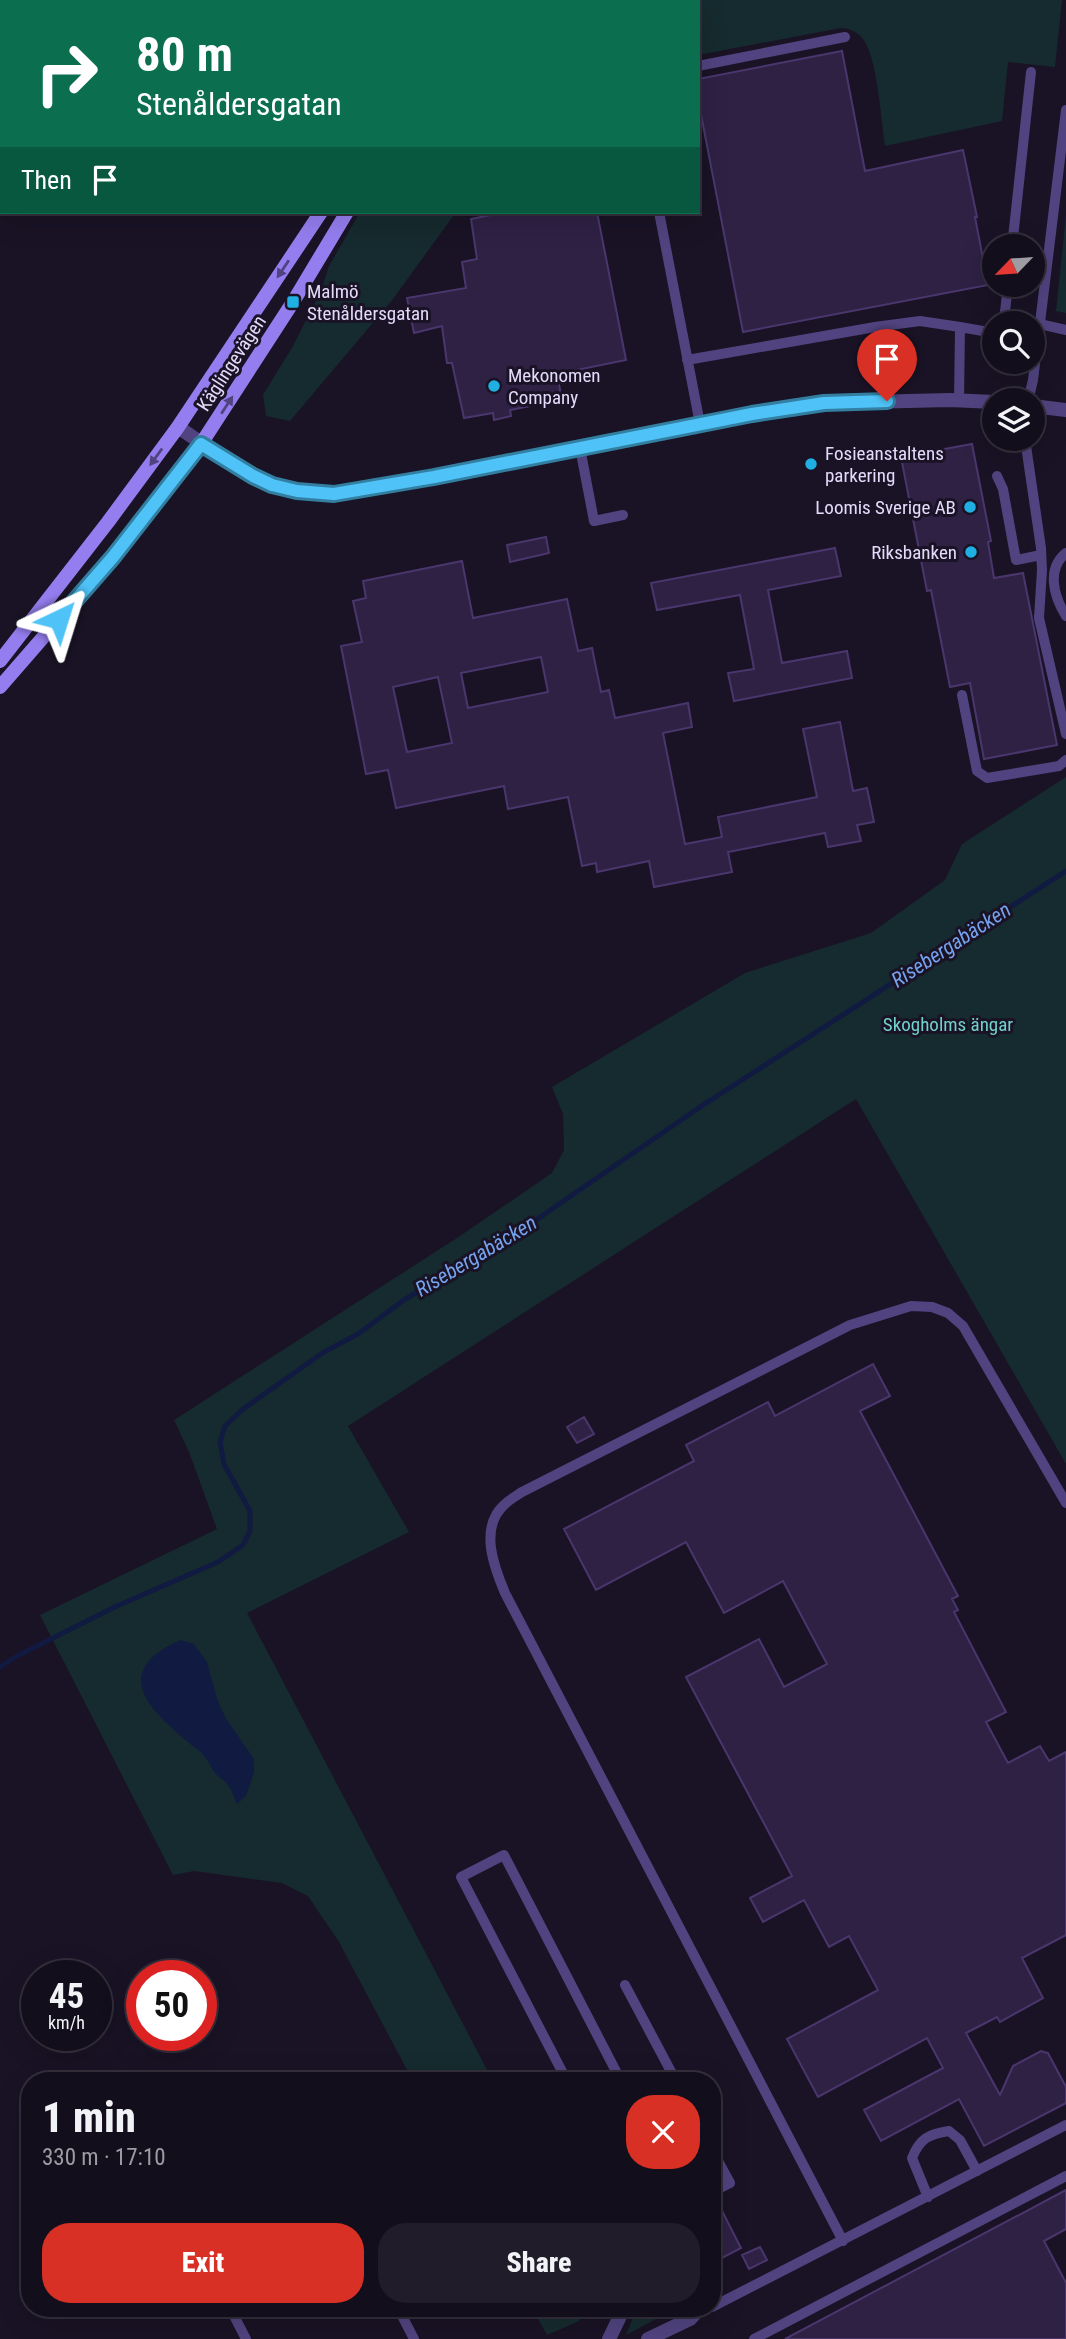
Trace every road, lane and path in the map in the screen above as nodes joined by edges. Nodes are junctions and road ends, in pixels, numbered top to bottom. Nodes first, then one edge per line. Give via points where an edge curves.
1 (845, 37) dead end
2 (700, 66) edge
3 (1031, 72) dead end
4 (1066, 110) edge
5 (320, 214) edge
6 (346, 214) edge
7 (659, 214) edge
8 (1013, 234) edge
9 (1041, 311) edge
10 (1045, 324) edge
11 (960, 327) junction
12 (1066, 330) edge
13 (982, 331) edge
14 (687, 360) junction
15 (959, 401) junction
16 (982, 402) edge
17 (1045, 408) edge
18 (1066, 410) edge
19 (700, 424) junction
20 (178, 427) junction
21 (201, 444) junction
22 (580, 448) junction
23 (1027, 451) edge
24 (998, 476) dead end
25 (623, 515) dead end
26 (1066, 554) edge
27 (1041, 555) junction
28 (1066, 616) edge
29 (0, 661) edge
30 (0, 687) edge
31 (962, 695) dead end
32 (1066, 734) edge
33 (1066, 760) edge
34 (1066, 1503) edge
35 (625, 1985) dead end
36 (562, 2072) edge
37 (616, 2072) edge
38 (671, 2072) edge
39 (1066, 2125) edge
40 (721, 2166) edge
41 (977, 2171) junction
42 (1066, 2176) edge
43 (721, 2188) edge
44 (928, 2197) junction
45 (843, 2241) junction
46 (721, 2303) edge
47 (235, 2317) edge
48 (403, 2317) edge
49 (620, 2317) edge
50 (688, 2317) edge
51 (246, 2339) edge
52 (414, 2339) edge
53 (610, 2339) edge
54 (648, 2339) edge
55 (754, 2339) edge

1 - 2 lane
3 - 8 lane
4 - 9 lane
5 -> 20 main road, Käglingevägen
21 -> 6 main road, Käglingevägen
7 - 14 lane
10 - 12 lane
11 - 13 lane
11 - 14 lane via 920,321
11 - 15 lane
14 - 19 lane
15 - 16 street
15 - 19 street via 824,403
17 - 18 street
19 - 22 street
20 - 21 street
20 -> 29 main road, Käglingevägen
21 - 22 street via 272,485 334,494
21 - 30 main road, Käglingevägen via 113,557
22 - 25 lane via 594,521
23 - 27 lane
24 - 27 lane via 1016,560
26 - 28 lane via 1058,560 1052,579
27 - 32 lane via 1039,618
31 - 33 lane via 977,771 982,776 1047,768
34 - 45 lane via 963,1326 948,1313 911,1306 850,1325 557,1474 512,1499 493,1521 493,1564 505,1593
35 - 38 lane
36 - 37 lane via 461,1877 504,1855
39 - 41 lane
40 - 43 lane via 730,2183
41 - 44 lane
41 - 44 lane via 950,2131 932,2134 917,2145 912,2158
42 - 55 lane
44 - 45 lane
45 - 46 lane
47 - 51 lane
48 - 52 lane
49 - 53 street
50 - 54 street

